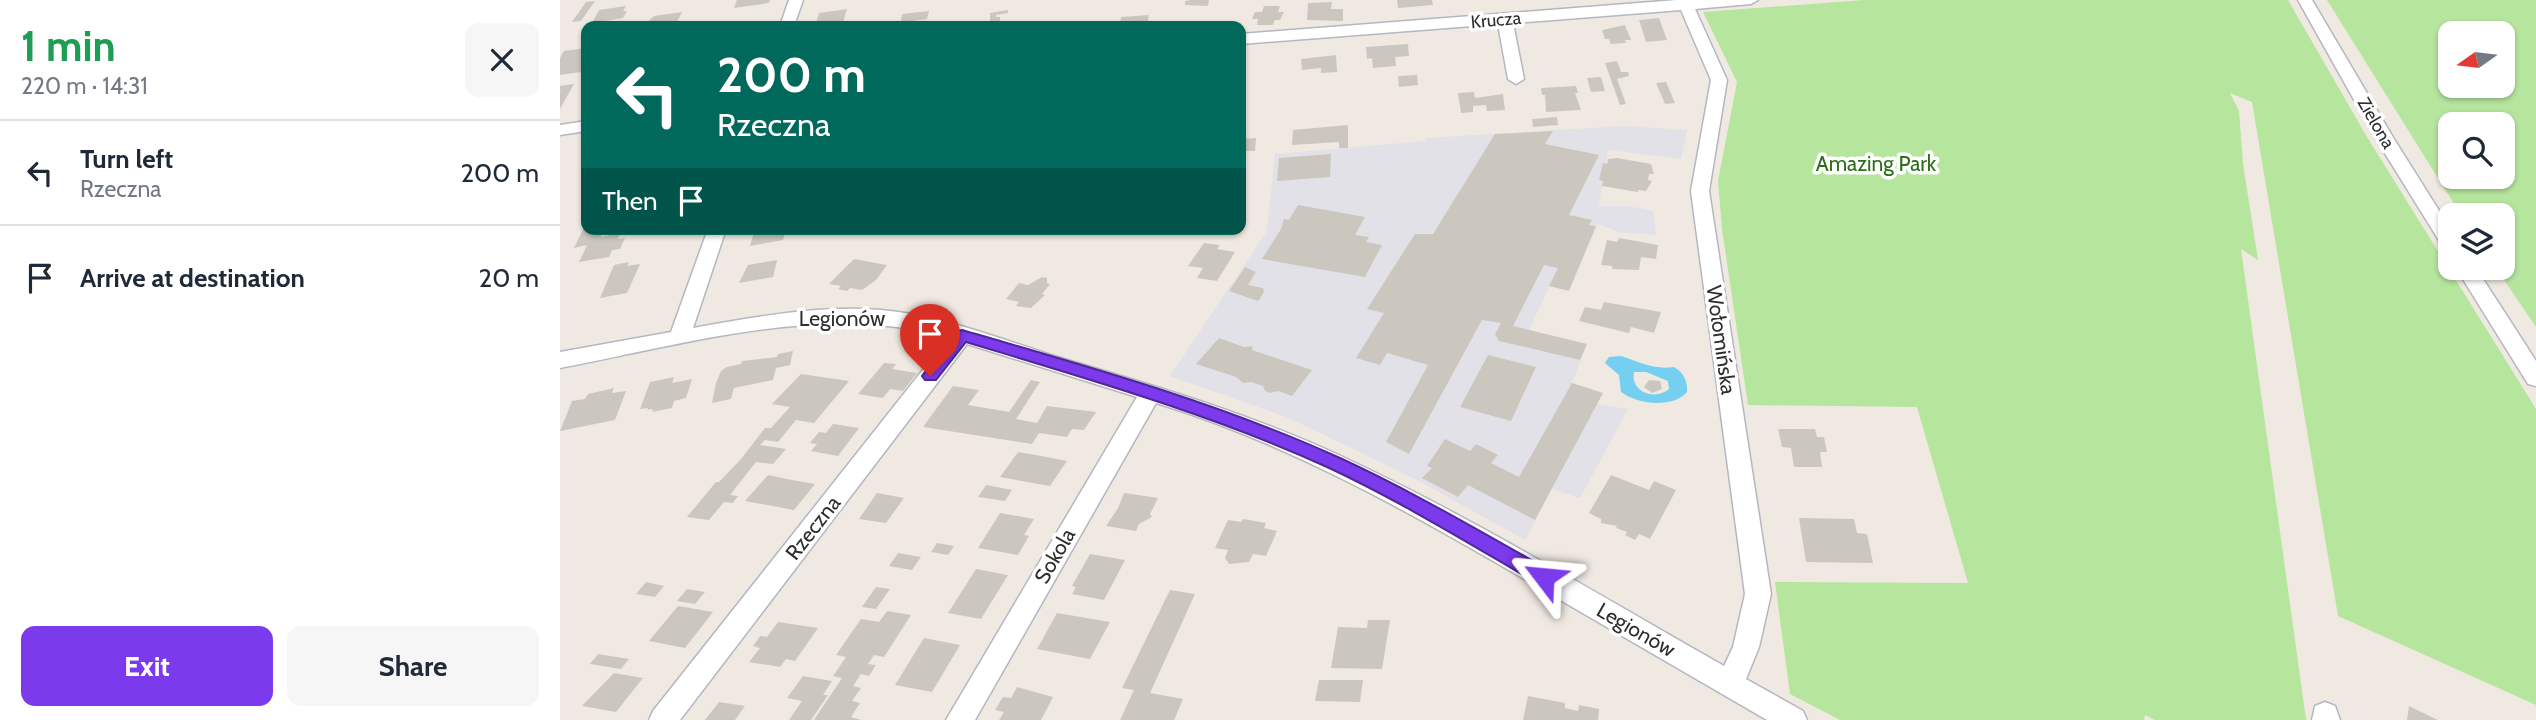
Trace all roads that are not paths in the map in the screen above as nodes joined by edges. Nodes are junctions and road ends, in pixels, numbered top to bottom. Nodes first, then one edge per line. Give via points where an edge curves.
1 (796, 0) edge
2 (1751, 0) edge
3 (2305, 0) edge
4 (1685, 2) edge
5 (1505, 19) junction
6 (789, 21) edge
7 (1246, 39) edge
8 (1516, 79) dead end
9 (581, 127) edge
10 (560, 130) edge
11 (2438, 224) edge
12 (715, 235) edge
13 (2474, 280) edge
14 (962, 335) junction
15 (679, 338) junction
16 (560, 360) edge
17 (2536, 377) edge
18 (1151, 392) junction
19 (1730, 684) junction
20 (663, 720) edge
21 (960, 720) edge
22 (1793, 720) edge

1 - 6 street
2 - 4 street, Krucza
3 - 11 street, Zielona
4 - 5 street, Krucza
4 - 19 street, Wołomińska via 1719,80 1700,191 1758,594 1746,647
5 - 7 street, Krucza
5 - 8 street
9 - 10 street
12 - 15 street
13 - 17 street
14 - 15 street, Legionów via 903,319 838,315
14 - 18 street, Legionów
14 - 20 street, Rzeczna
15 - 16 street, Legionów
18 - 19 street, Legionów via 1259,431 1376,482
18 - 21 street, Sokola
19 - 22 street, Legionów

